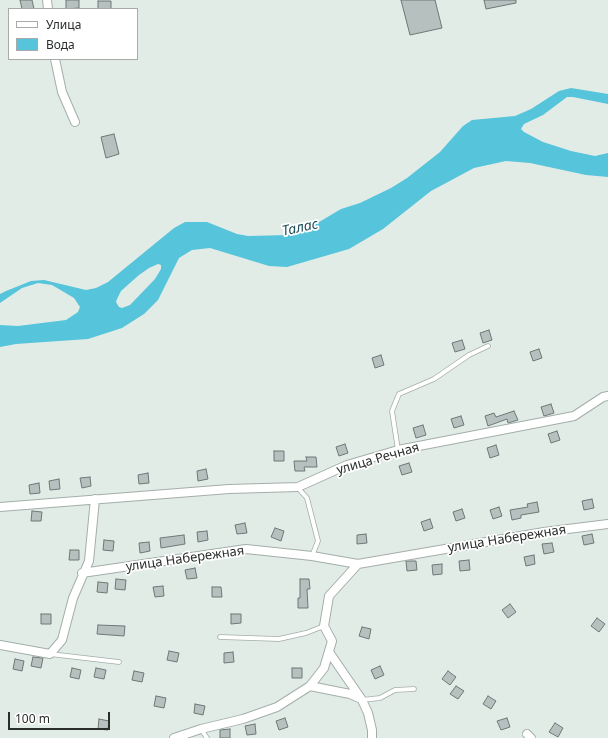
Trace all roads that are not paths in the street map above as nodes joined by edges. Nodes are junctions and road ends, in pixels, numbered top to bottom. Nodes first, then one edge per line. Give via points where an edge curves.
1 (55, 60) edge
2 (75, 122) dead end
3 (488, 346) dead end
4 (608, 396) edge
5 (398, 450) junction
6 (298, 487) junction
7 (95, 499) junction
8 (0, 507) edge
9 (608, 524) edge
10 (312, 556) junction
11 (358, 564) junction
12 (82, 573) junction
13 (324, 626) junction
14 (220, 637) dead end
15 (0, 644) edge
16 (329, 652) junction
17 (50, 654) junction
18 (119, 662) dead end
19 (310, 686) junction
20 (414, 689) dead end
21 (362, 700) junction
22 (201, 729) junction
23 (174, 738) edge
24 (207, 738) edge
25 (372, 738) edge

1 - 2 street via 62,92
3 - 5 lane via 468,355 434,379 399,394 392,411
4 - 5 street, улица Речная via 602,397 574,416
5 - 6 street, улица Речная via 347,465
6 - 7 street, улица Речная via 229,489
6 - 10 lane via 308,498 318,542
7 - 8 street, улица Речная
7 - 12 street via 89,561
9 - 11 street, улица Набережная via 544,532
10 - 11 street, улица Набережная
10 - 12 street, улица Набережная via 246,549
11 - 13 street via 329,596
12 - 17 street via 72,598 62,640
13 - 14 lane via 279,639
13 - 16 street via 332,641
15 - 17 street
16 - 19 street via 324,668
16 - 21 street
17 - 18 lane
19 - 21 street via 350,694
19 - 22 street via 277,706 243,719
20 - 21 lane via 395,690 380,698
21 - 25 street via 368,713
22 - 23 street
22 - 24 lane

